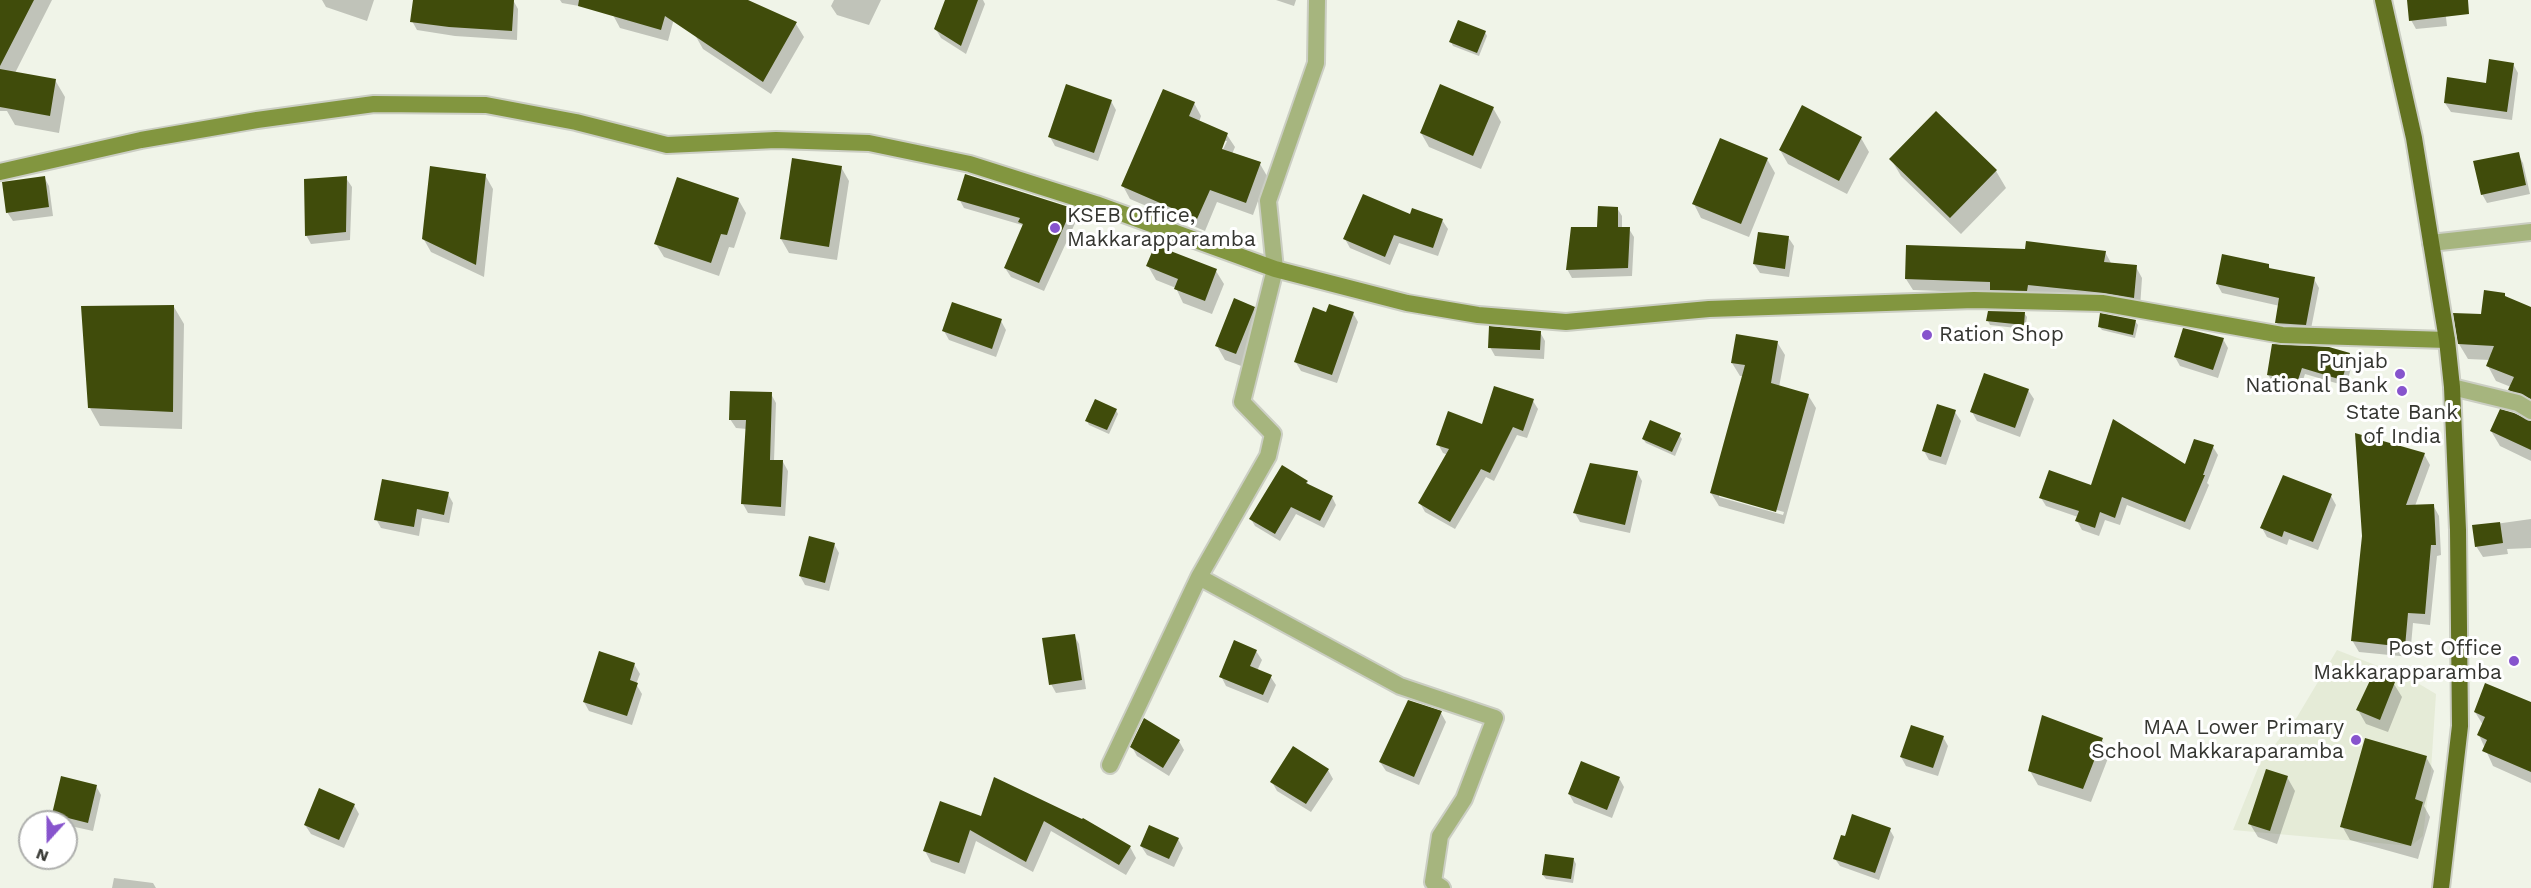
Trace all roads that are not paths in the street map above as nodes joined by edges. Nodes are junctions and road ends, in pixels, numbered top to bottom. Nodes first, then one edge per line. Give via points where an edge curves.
1 (1317, 0) edge
2 (2383, 0) edge
3 (0, 172) edge
4 (2531, 232) edge
5 (2431, 243) junction
6 (1275, 269) junction
7 (2447, 340) junction
8 (2452, 387) junction
9 (2531, 411) edge
10 (1199, 577) junction
11 (1110, 765) dead end
12 (1442, 888) edge
13 (2441, 888) edge

1 - 6 street via 1316,63 1268,201
2 - 5 highway via 2414,138
3 - 6 main road via 141,140 269,118 374,104 486,105 667,145 776,140 869,143 970,164 1096,204
4 - 5 street
5 - 7 highway
6 - 7 main road via 1407,303 1478,315 1566,322 1709,309 1974,300 2102,303 2282,335
6 - 10 street via 1242,402 1273,434 1268,456
7 - 8 highway
8 - 9 street via 2518,403
8 - 13 highway via 2460,726
10 - 11 street
10 - 12 street via 1400,686 1496,718 1464,799 1440,836 1433,882

